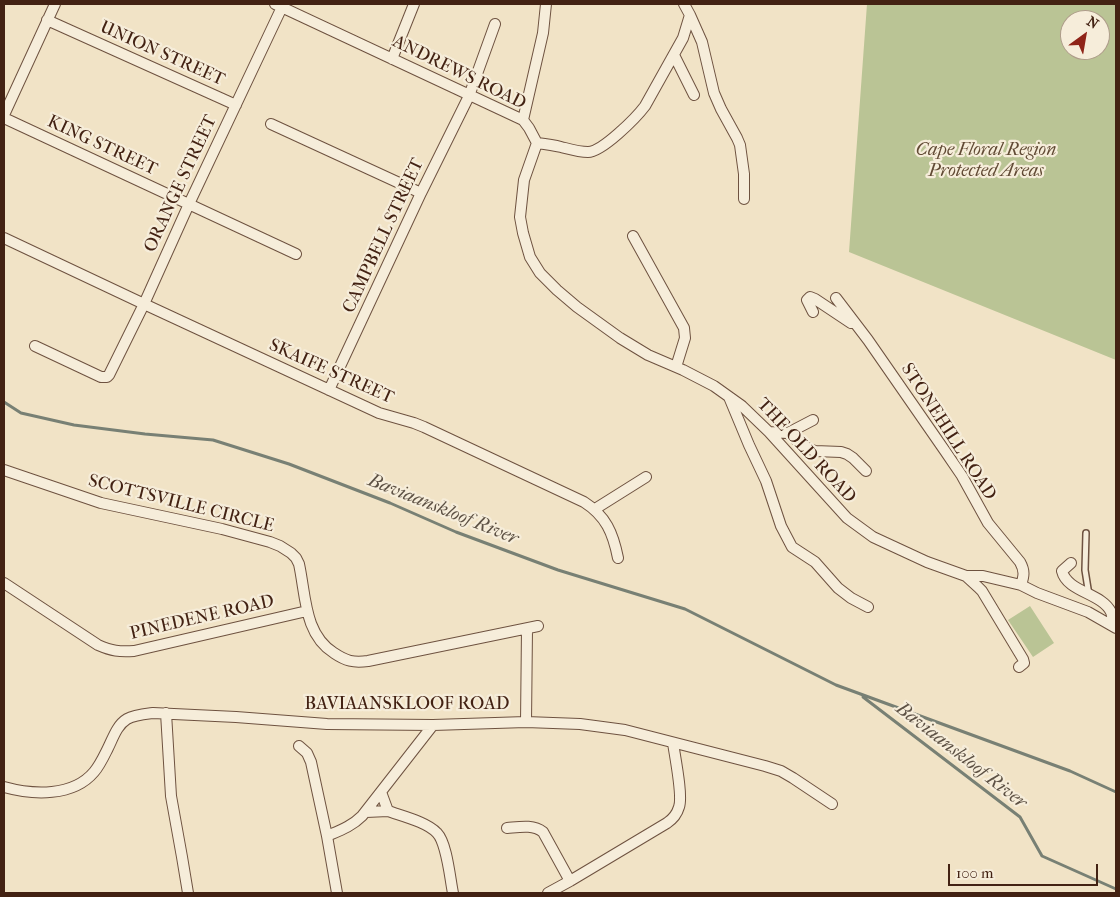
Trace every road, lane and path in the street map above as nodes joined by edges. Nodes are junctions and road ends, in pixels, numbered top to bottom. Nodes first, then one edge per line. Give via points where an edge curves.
1 (55, 4) edge
2 (414, 4) edge
3 (546, 4) edge
4 (684, 4) edge
5 (278, 5) edge
6 (690, 15) junction
7 (47, 20) junction
8 (495, 24) dead end
9 (674, 55) junction
10 (392, 59) junction
11 (694, 95) dead end
12 (469, 96) junction
13 (236, 105) junction
14 (4, 116) edge
15 (523, 120) junction
16 (271, 124) dead end
17 (537, 144) junction
18 (421, 194) junction
19 (744, 199) dead end
20 (189, 204) junction
21 (633, 236) dead end
22 (4, 238) edge
23 (296, 254) dead end
24 (836, 298) dead end
25 (144, 304) junction
26 (813, 312) dead end
27 (859, 328) junction
28 (35, 346) dead end
29 (676, 367) junction
30 (329, 390) junction
31 (729, 396) junction
32 (813, 420) dead end
33 (769, 432) junction
34 (788, 433) junction
35 (4, 470) edge
36 (866, 471) dead end
37 (646, 477) dead end
38 (595, 509) junction
39 (1086, 533) dead end
40 (618, 558) dead end
41 (1071, 563) dead end
42 (966, 576) junction
43 (4, 583) edge
44 (1021, 585) junction
45 (1089, 595) junction
46 (868, 607) dead end
47 (307, 611) junction
48 (538, 626) dead end
49 (1114, 626) edge
50 (527, 629) junction
51 (1019, 668) dead end
52 (166, 713) junction
53 (526, 722) junction
54 (433, 725) junction
55 (673, 743) junction
56 (299, 746) dead end
57 (4, 787) edge
58 (381, 792) junction
59 (832, 804) dead end
60 (388, 811) junction
61 (366, 812) junction
62 (507, 828) dead end
63 (327, 836) junction
64 (570, 881) junction
65 (188, 893) edge
66 (337, 893) edge
67 (453, 893) edge
68 (548, 893) edge

1 - 7 street
2 - 10 street
3 - 15 street via 540,48
4 - 6 street
5 - 10 street, ANDREWS ROAD
5 - 13 street, ORANGE STREET
6 - 9 street
6 - 19 street via 702,42 714,93 740,144
7 - 13 street, UNION STREET
7 - 14 street
8 - 12 street, CAMPBELL STREET
9 - 11 street
9 - 17 street via 645,106 598,150 589,152
10 - 12 street, ANDREWS ROAD
12 - 15 street, ANDREWS ROAD
12 - 18 street, CAMPBELL STREET
13 - 20 street, ORANGE STREET
14 - 20 street, KING STREET
15 - 17 street, ANDREWS ROAD
16 - 18 street
17 - 29 street, THE OLD ROAD via 524,180 520,217 530,257 540,273 577,307 648,355
18 - 30 street, CAMPBELL STREET
20 - 23 street, KING STREET
20 - 25 street, ORANGE STREET
21 - 29 street via 684,328 685,338
22 - 25 street, SKAIFE STREET
24 - 27 street, STONEHILL ROAD
25 - 28 street, ORANGE STREET via 107,377
25 - 30 street, SKAIFE STREET
26 - 27 street via 807,300 810,297
27 - 44 street, STONEHILL ROAD via 962,476 988,523 1020,562 1024,569
29 - 31 street, THE OLD ROAD
30 - 38 street, SKAIFE STREET via 379,413 424,427
31 - 33 street, THE OLD ROAD
31 - 46 street via 792,547 816,562 838,588
32 - 34 street
33 - 34 street
33 - 42 street, THE OLD ROAD via 856,526 927,562
34 - 36 street via 815,451 847,454
35 - 47 street, SCOTTSVILLE CIRCLE via 101,503 222,529 280,546 299,564
37 - 38 street
38 - 40 street, SKAIFE STREET via 610,530
39 - 45 lane via 1085,570
41 - 45 street, THE OLD ROAD via 1062,571 1064,576
42 - 44 street, THE OLD ROAD via 983,576
42 - 51 street via 978,586 1018,650 1024,661
43 - 47 street, PINEDENE ROAD via 98,645 121,652
44 - 49 street, THE OLD ROAD
45 - 49 street, THE OLD ROAD via 1100,600 1110,611
47 - 50 street, SCOTTSVILLE CIRCLE via 319,641 345,660 356,662
48 - 50 street, SCOTTSVILLE CIRCLE
50 - 53 street
52 - 54 street, BAVIAANSKLOOF ROAD via 327,724
52 - 57 street, BAVIAANSKLOOF ROAD via 142,714 118,727 96,770 80,785 43,793
52 - 65 street via 170,796
53 - 54 street, BAVIAANSKLOOF ROAD
53 - 55 street, BAVIAANSKLOOF ROAD via 625,730
54 - 58 street
55 - 59 street, BAVIAANSKLOOF ROAD via 781,771
55 - 64 street via 681,795 675,816
56 - 63 street via 312,762
58 - 60 street
58 - 61 street
60 - 61 street
60 - 67 street via 438,834 445,851
61 - 63 street via 348,828
62 - 64 street via 540,829
63 - 66 street
64 - 68 street

